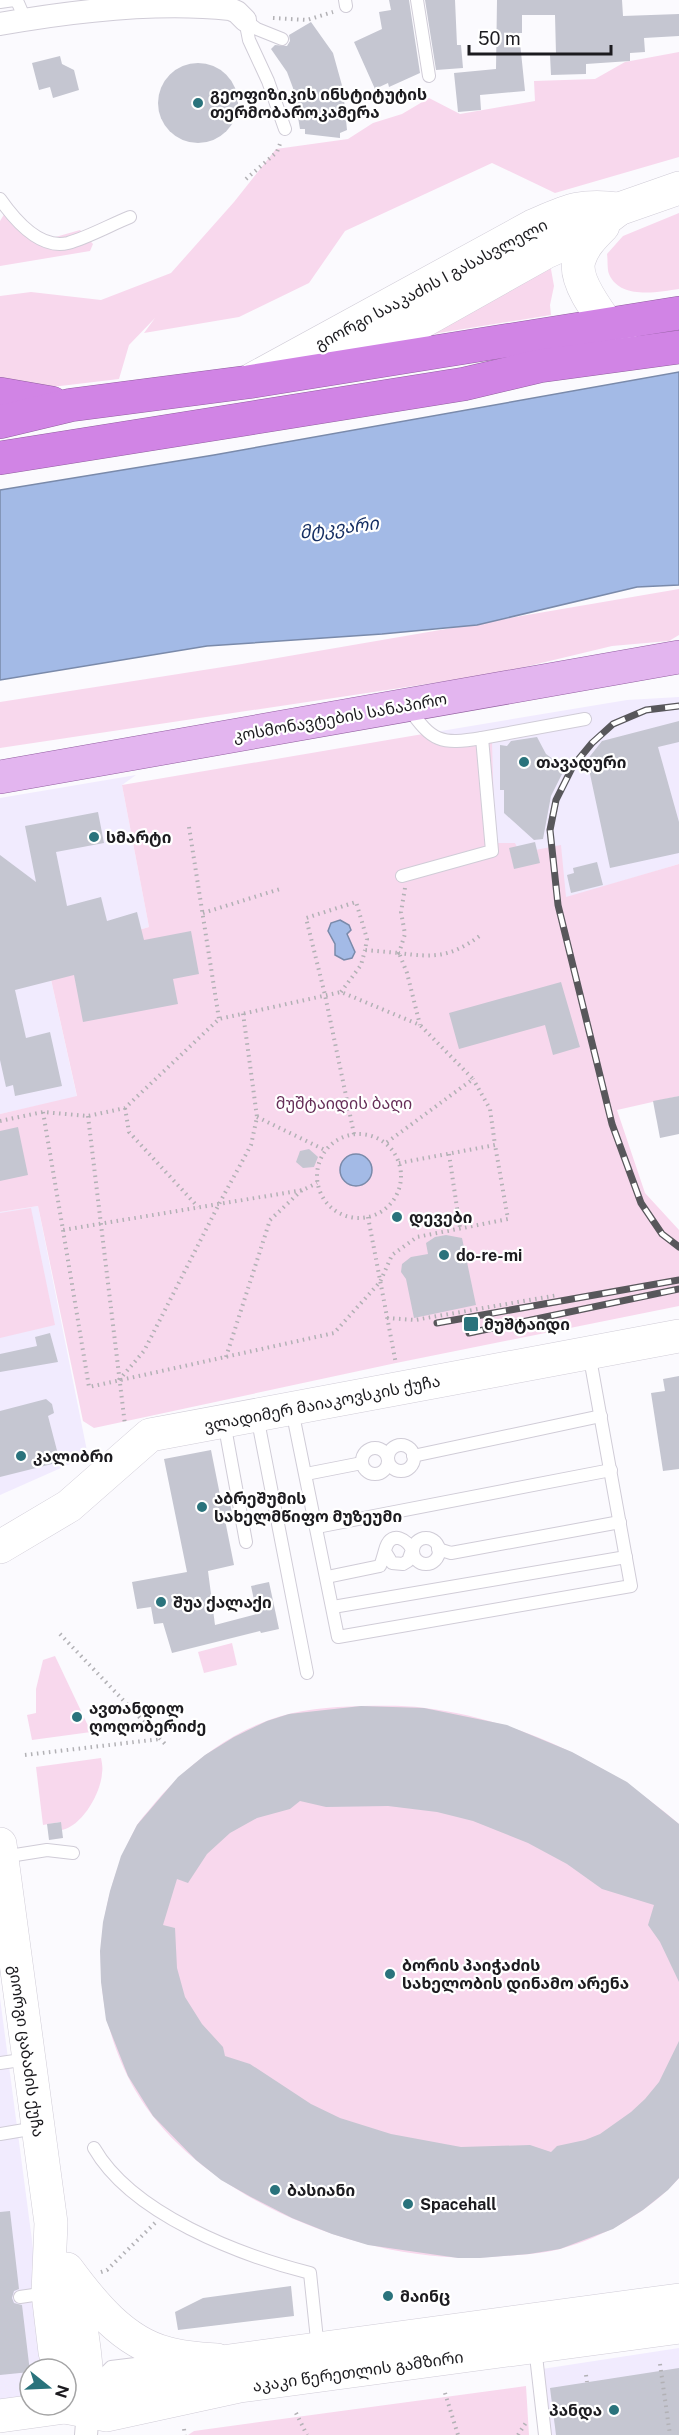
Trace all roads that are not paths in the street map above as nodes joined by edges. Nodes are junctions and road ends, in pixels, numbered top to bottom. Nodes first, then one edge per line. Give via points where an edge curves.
1 (417, 0) edge
2 (0, 2) edge
3 (25, 20) junction
4 (245, 20) junction
5 (0, 24) edge
6 (282, 39) dead end
7 (429, 76) dead end
8 (285, 129) road end
9 (679, 188) edge
10 (0, 199) edge
11 (619, 209) junction
12 (130, 217) dead end
13 (679, 313) edge
14 (609, 324) junction
15 (679, 347) edge
16 (629, 355) junction
17 (340, 368) junction
18 (248, 382) junction
19 (0, 394) edge
20 (71, 405) junction
21 (225, 421) junction
22 (0, 422) edge
23 (0, 435) edge
24 (47, 450) junction
25 (0, 458) edge
26 (679, 657) edge
27 (407, 706) junction
28 (585, 719) dead end
29 (482, 738) junction
30 (0, 777) edge
31 (402, 876) road end
32 (679, 1336) edge
33 (589, 1353) junction
34 (292, 1409) junction
35 (257, 1415) junction
36 (601, 1416) junction
37 (223, 1421) junction
38 (611, 1470) junction
39 (306, 1474) junction
40 (620, 1522) junction
41 (317, 1527) junction
42 (246, 1542) dead end
43 (0, 1547) edge
44 (412, 1551) junction
45 (386, 1553) junction
46 (626, 1557) junction
47 (327, 1577) junction
48 (333, 1607) junction
49 (307, 1673) dead end
50 (1, 1851) edge
51 (73, 1853) dead end
52 (14, 2061) edge
53 (38, 2128) junction
54 (0, 2134) edge
55 (94, 2148) dead end
56 (45, 2286) junction
57 (679, 2300) edge
58 (679, 2327) edge
59 (535, 2347) junction
60 (318, 2349) junction
61 (56, 2357) edge
62 (185, 2357) junction
63 (229, 2361) junction
64 (78, 2410) edge
65 (18, 2415) edge
66 (0, 2416) edge
67 (545, 2435) edge

1 - 7 lane
2 - 3 lane via 18,3
3 - 4 street via 178,7 230,9
3 - 5 street
4 - 6 lane
4 - 8 lane via 249,40
9 - 11 main road, გიორგი სააკაძის I გასასვლელი
10 - 12 lane via 36,237 66,244
11 - 14 main road via 588,241 579,262 581,282
11 - 17 main road, გიორგი სააკაძის I გასასვლელი via 585,235 546,252
11 - 18 main road, გიორგი სააკაძის I გასასვლელი via 577,208 532,226
13 - 14 highway
14 - 16 main road
14 - 17 highway
15 - 16 highway
16 - 21 highway via 540,366 464,384
17 - 18 highway
17 - 21 highway
18 - 20 highway
19 - 20 highway
20 - 22 highway
21 - 24 highway
23 - 24 highway
24 - 25 highway
26 - 27 main road, კოსმონავტების სანაპირო
27 - 29 lane via 424,729 439,739 457,742
27 - 30 main road, კოსმონავტების სანაპირო
28 - 29 lane
29 - 31 lane via 492,851
32 - 33 main road, ვლადიმერ მაიაკოვსკის ქუჩა
33 - 34 main road, ვლადიმერ მაიაკოვსკის ქუჩა
33 - 36 lane
34 - 35 main road, ვლადიმერ მაიაკოვსკის ქუჩა
34 - 39 lane
35 - 37 main road, ვლადიმერ მაიაკოვსკის ქუჩა
35 - 49 lane
36 - 38 lane
36 - 39 lane via 413,1456 405,1470 394,1469 388,1460 380,1474 368,1472 362,1463
37 - 42 lane
37 - 43 main road, ვლადიმერ მაიაკოვსკის ქუჩა via 150,1436 69,1506
38 - 40 lane
38 - 41 lane
39 - 41 lane
40 - 44 lane via 451,1553 438,1550 435,1560 423,1564
40 - 46 lane
41 - 47 lane
44 - 45 lane via 403,1564 392,1563
44 - 45 lane via 410,1544 400,1538 389,1542
45 - 47 lane via 380,1566
46 - 48 lane
46 - 48 lane via 631,1586 338,1637
47 - 48 lane
50 - 51 lane
50 - 52 main road, გიორგი ცაბაძის ქუჩა via 14,1989
52 - 53 main road, გიორგი ცაბაძის ქუჩა
53 - 54 lane
53 - 56 main road, გიორგი ცაბაძის ქუჩა via 51,2223
55 - 60 lane via 117,2180 202,2235 310,2273
56 - 61 main road, გიორგი ცაბაძის ქუჩა
56 - 62 main road via 82,2289 118,2327 147,2346
56 - 64 main road, გიორგი ცაბაძის ქუჩა via 79,2312 87,2364
57 - 60 main road, აკაკი წერეთლის გამზირი
58 - 59 main road, აკაკი წერეთლის გამზირი
59 - 64 main road, აკაკი წერეთლის გამზირი via 240,2386 107,2415
59 - 67 lane
60 - 63 main road, აკაკი წერეთლის გამზირი
62 - 63 main road, აკაკი წერეთლის გამზირი
62 - 64 lane, აკაკი წერეთლის გამზირი via 111,2367
63 - 64 main road, აკაკი წერეთლის გამზირი
65 - 66 main road

